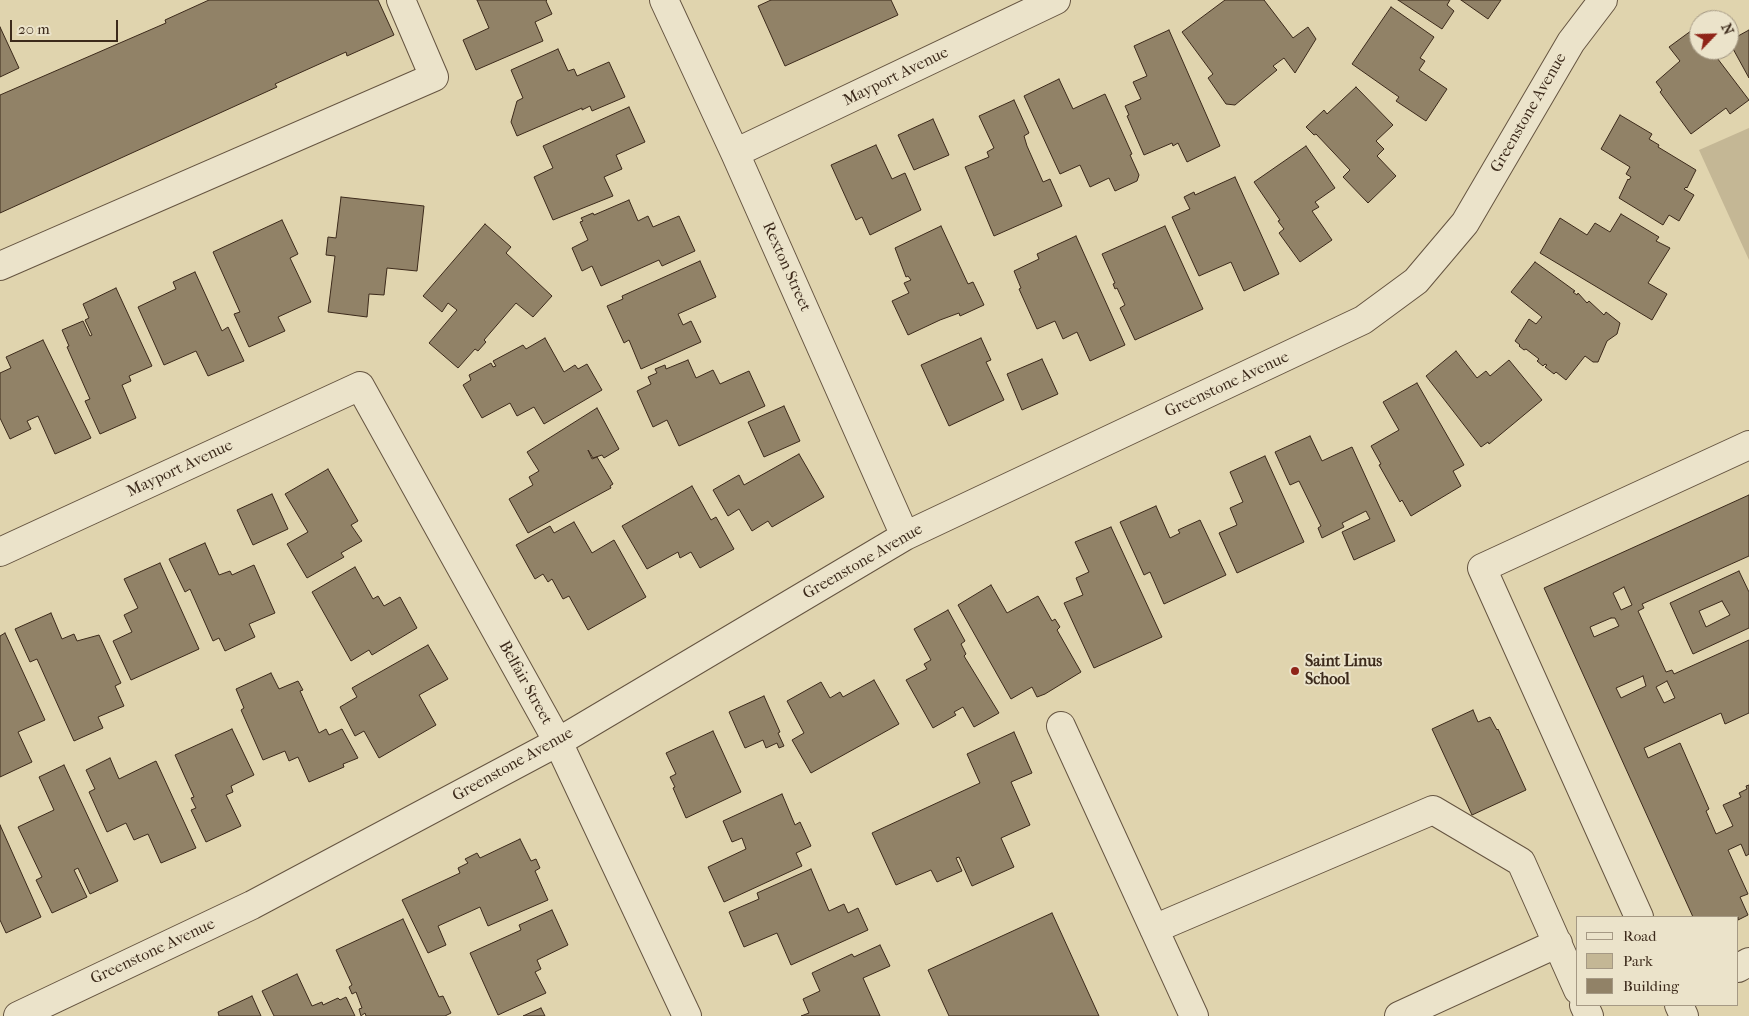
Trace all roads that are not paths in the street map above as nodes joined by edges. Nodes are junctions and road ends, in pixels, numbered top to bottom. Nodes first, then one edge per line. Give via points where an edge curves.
1 (401, 0) edge
2 (664, 0) edge
3 (1056, 0) edge
4 (1603, 0) edge
5 (736, 153) junction
6 (0, 266) edge
7 (360, 386) joint
8 (1749, 445) edge
9 (905, 536) junction
10 (0, 552) edge
11 (1061, 726) dead end
12 (558, 742) junction
13 (1639, 916) edge
14 (1154, 929) junction
15 (1558, 944) junction
16 (1576, 985) edge
17 (18, 1016) edge
18 (687, 1016) edge
19 (1194, 1016) edge
20 (1399, 1016) edge

1 - 6 street via 434,77
2 - 5 street, Rexton Street
3 - 5 street, Mayport Avenue
4 - 9 street, Greenstone Avenue via 1571,42 1465,222 1416,281 1363,320
5 - 9 street, Rexton Street
7 - 10 street, Mayport Avenue
7 - 12 street, Belfair Street
8 - 13 street via 1482,568
9 - 12 street, Greenstone Avenue
11 - 14 street
12 - 17 street, Greenstone Avenue via 252,905
12 - 18 street, Belfair Street
14 - 15 street via 1433,810 1521,862
14 - 19 street
15 - 16 street
15 - 20 street

